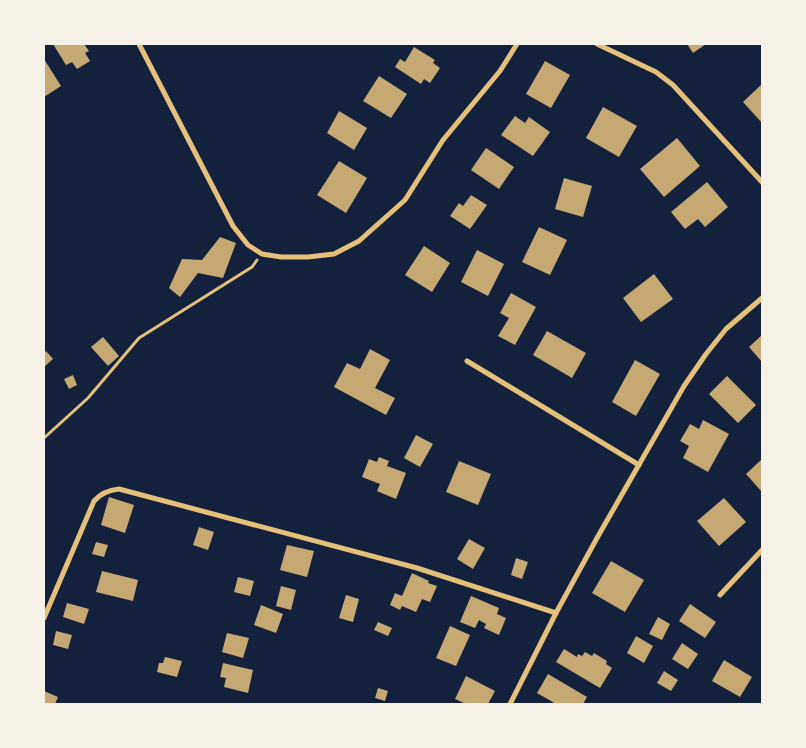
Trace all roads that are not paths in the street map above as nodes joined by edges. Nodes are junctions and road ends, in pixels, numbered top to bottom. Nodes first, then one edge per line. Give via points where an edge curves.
1 (139, 44) edge
2 (517, 44) edge
3 (597, 44) edge
4 (762, 182) edge
5 (762, 298) edge
6 (467, 362) dead end
7 (639, 465) junction
8 (762, 550) edge
9 (720, 594) dead end
10 (556, 614) junction
11 (44, 618) edge
12 (510, 704) edge

1 - 2 street via 233,226 248,245 262,254 281,257 334,254 360,241 405,200 443,140 500,71
3 - 4 street via 656,72 673,85
5 - 7 street via 726,329 706,354
6 - 7 street
7 - 10 street
8 - 9 street
10 - 11 street via 417,568 119,489 106,492 94,501
10 - 12 street

